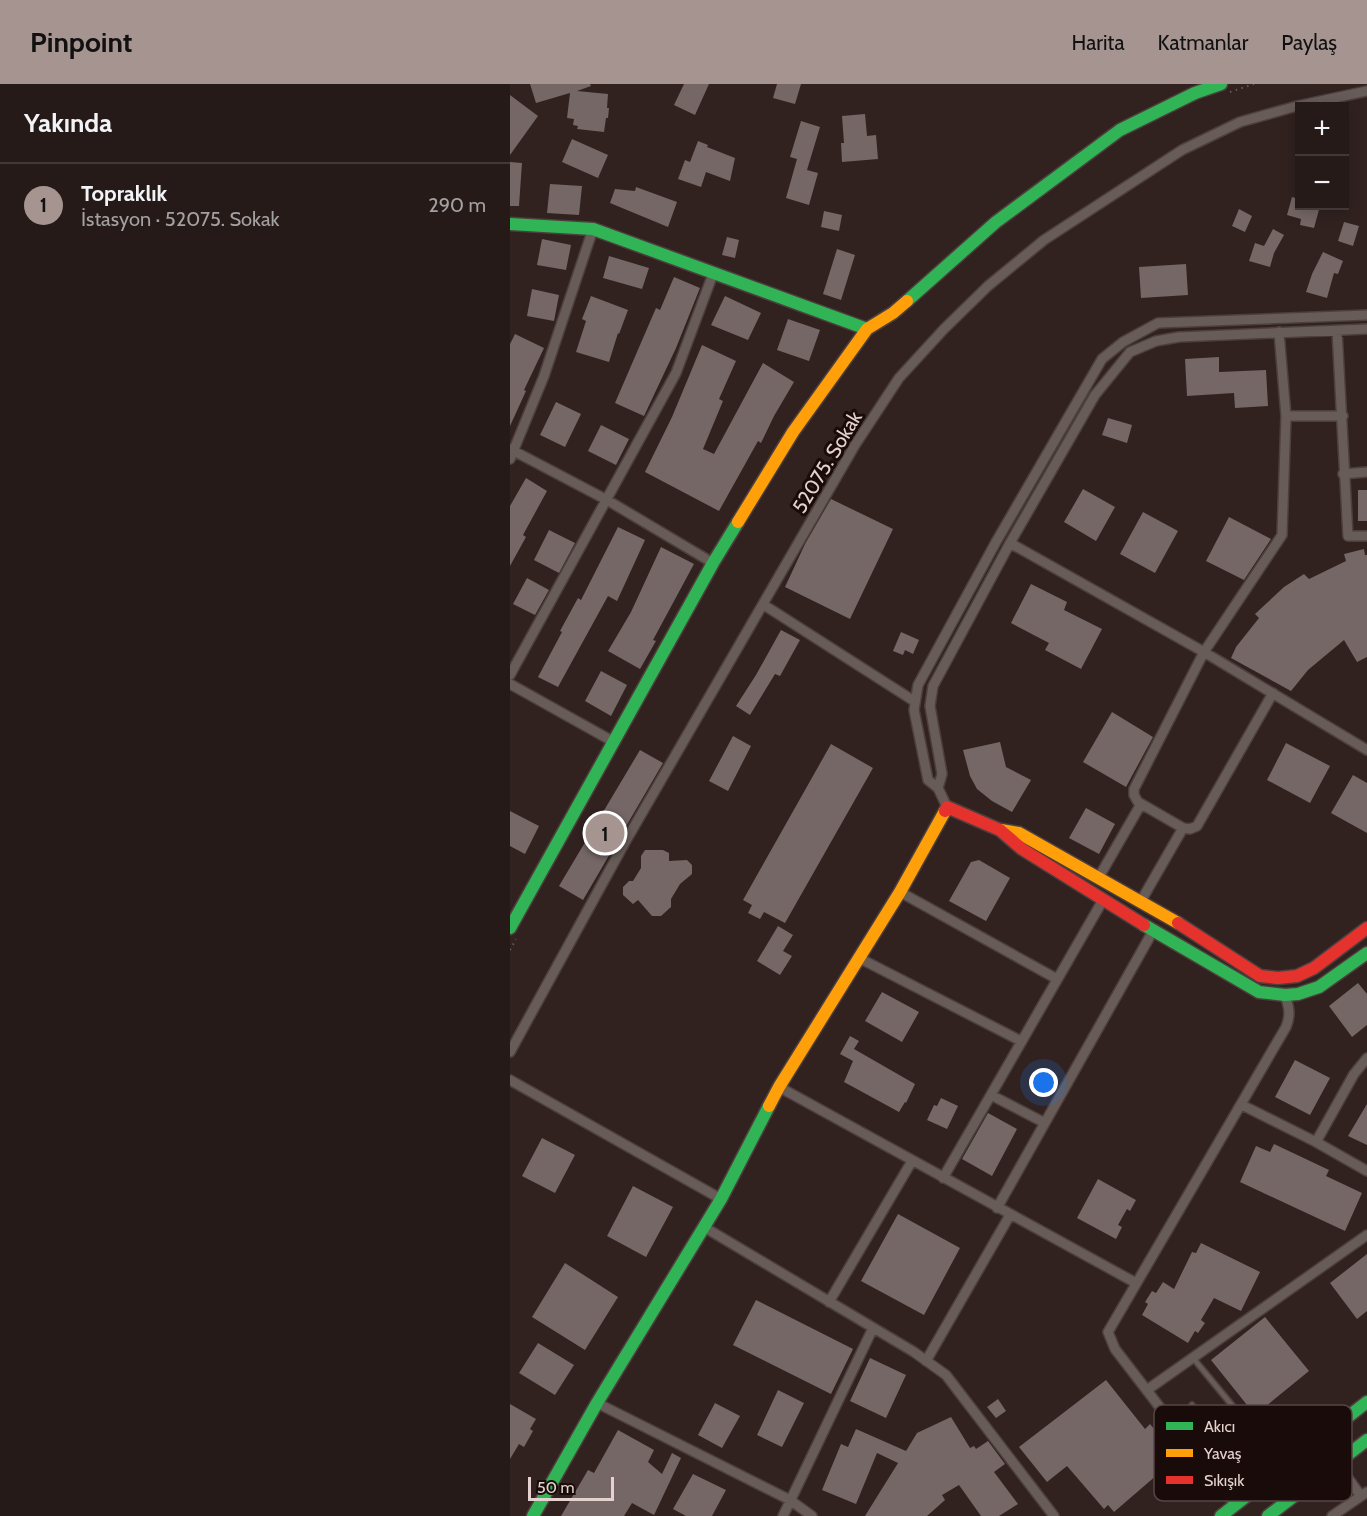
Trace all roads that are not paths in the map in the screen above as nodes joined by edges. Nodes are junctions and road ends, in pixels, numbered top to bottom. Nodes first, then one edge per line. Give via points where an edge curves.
1 (1221, 84) edge
2 (1367, 91) edge
3 (510, 224) edge
4 (593, 229) junction
5 (713, 274) junction
6 (1367, 315) edge
7 (867, 329) junction
8 (1367, 330) edge
9 (1337, 331) junction
10 (1279, 332) junction
11 (1286, 416) junction
12 (1343, 416) junction
13 (512, 453) edge
14 (1367, 472) edge
15 (1343, 474) junction
16 (607, 500) junction
17 (1367, 536) edge
18 (1010, 543) junction
19 (714, 563) junction
20 (764, 605) junction
21 (1204, 652) junction
22 (510, 675) edge
23 (510, 684) edge
24 (1273, 693) junction
25 (914, 700) junction
26 (615, 742) junction
27 (1367, 750) edge
28 (938, 788) junction
29 (1141, 804) junction
30 (947, 807) junction
31 (1183, 828) junction
32 (1000, 830) junction
33 (1099, 877) junction
34 (900, 892) junction
35 (1103, 900) junction
36 (1141, 901) junction
37 (510, 928) edge
38 (1367, 928) edge
39 (1153, 931) junction
40 (859, 958) junction
41 (1365, 959) edge
42 (1057, 979) junction
43 (1285, 995) junction
44 (1022, 1041) junction
45 (510, 1052) edge
46 (1367, 1058) edge
47 (510, 1080) edge
48 (779, 1087) junction
49 (991, 1095) junction
50 (1242, 1105) junction
51 (1045, 1123) junction
52 (1316, 1142) junction
53 (912, 1161) junction
54 (1367, 1171) edge
55 (943, 1178) junction
56 (721, 1199) junction
57 (997, 1208) junction
58 (1010, 1215) junction
59 (704, 1227) junction
60 (1367, 1235) edge
61 (1136, 1283) junction
62 (829, 1302) junction
63 (873, 1328) junction
64 (1193, 1358) junction
65 (926, 1361) junction
66 (1147, 1390) junction
67 (1367, 1400) edge
68 (597, 1403) junction
69 (1158, 1405) edge
70 (1233, 1405) edge
71 (1352, 1412) edge
72 (1367, 1440) edge
73 (1352, 1452) edge
74 (554, 1476) junction
75 (1352, 1480) edge
76 (1364, 1494) edge
77 (790, 1500) junction
78 (1232, 1501) edge
79 (1240, 1501) edge
80 (1288, 1501) edge
81 (1235, 1505) junction
82 (524, 1516) edge
83 (533, 1516) edge
84 (783, 1516) edge
85 (812, 1516) edge
86 (1054, 1516) edge
87 (1221, 1516) edge
88 (1269, 1516) edge
89 (1332, 1516) edge

1 - 7 main road via 1194,93 1120,130 996,222 893,313
2 - 20 street, 52075. Sokak via 1240,122 1182,150 1044,240 988,286 899,378 855,445
3 - 4 main road
4 - 5 main road
4 - 13 street via 544,375
5 - 7 main road
5 - 16 street via 676,373
6 - 25 street via 1158,323 1112,350 1102,360 996,542 921,678
7 - 19 main road via 793,432
8 - 9 street
9 - 10 street
9 - 12 street
10 - 11 street
10 - 18 street via 1179,337 1130,352 1095,394
11 - 12 street
11 - 21 street via 1282,536
12 - 15 street
13 - 16 street
14 - 15 street
15 - 17 street via 1348,536
16 - 19 street
16 - 22 street
18 - 21 street
18 - 28 street via 933,686 930,706 942,774
19 - 26 main road
20 - 25 street
20 - 45 street, 52075. Sokak via 624,844
21 - 24 street
21 - 29 street via 1134,789 1135,799
23 - 26 street
24 - 27 street
24 - 31 street via 1200,823
25 - 28 street via 928,780
26 - 37 main road
28 - 30 street
29 - 31 street
29 - 33 street
30 - 32 main road
30 - 34 main road
31 - 36 street
32 - 33 main road via 1019,833
32 - 35 main road
33 - 36 main road
34 - 40 main road
34 - 42 street
35 - 39 main road
35 - 42 street
36 - 38 main road via 1260,976 1278,979 1299,976 1322,963
39 - 43 main road via 1259,992
39 - 51 street
40 - 44 street
40 - 48 main road
41 - 43 main road via 1319,987
42 - 44 street
43 - 50 street via 1290,1018
44 - 49 street
46 - 52 street
47 - 56 street
48 - 53 street
48 - 56 main road
49 - 51 street
49 - 55 street
50 - 52 street
50 - 61 street
51 - 57 street
52 - 54 street
53 - 55 street
53 - 62 street
55 - 57 street
56 - 59 main road
57 - 58 street
58 - 61 street
58 - 65 street
59 - 62 street
59 - 68 main road
60 - 64 street
61 - 66 street via 1108,1332 1115,1349
62 - 63 street
63 - 65 street
63 - 77 street
64 - 66 street
64 - 70 lane
65 - 86 street via 946,1375
66 - 69 street
67 - 71 main road
68 - 74 main road
68 - 77 street
72 - 73 main road
74 - 82 main road
74 - 83 main road
75 - 76 street
76 - 89 street
77 - 84 street
77 - 85 street
78 - 81 street
79 - 81 main road
80 - 88 main road
81 - 87 main road

